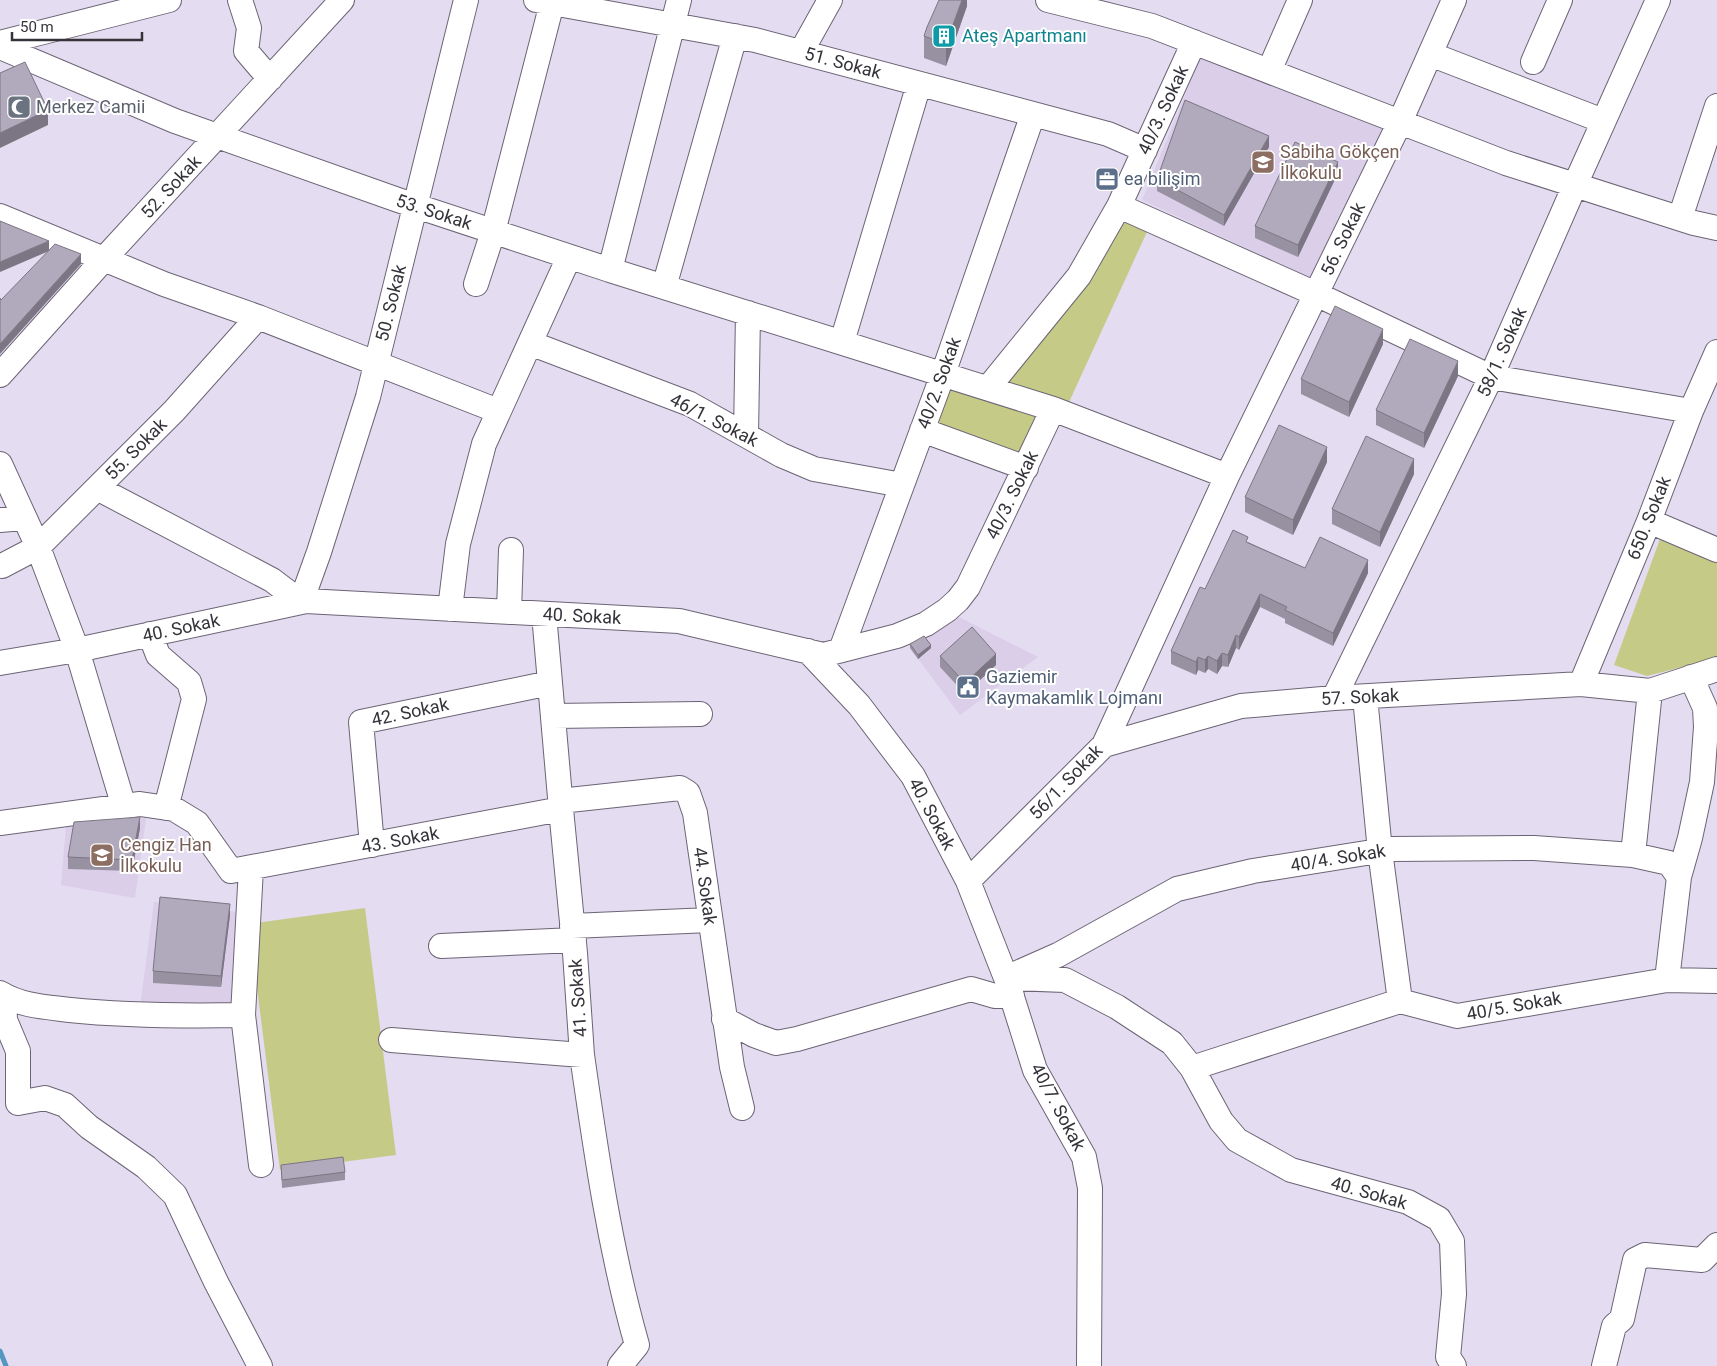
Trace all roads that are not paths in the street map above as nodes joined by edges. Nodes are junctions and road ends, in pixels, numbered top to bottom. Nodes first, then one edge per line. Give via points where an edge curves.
1 (240, 0) edge
2 (342, 0) edge
3 (466, 0) edge
4 (679, 0) edge
5 (830, 0) edge
6 (1048, 0) edge
7 (1300, 0) edge
8 (1454, 0) edge
9 (1560, 0) edge
10 (1658, 0) edge
11 (162, 1) edge
12 (544, 2) edge
13 (672, 25) junction
14 (735, 36) junction
15 (1194, 42) junction
16 (0, 43) edge
17 (0, 47) edge
18 (801, 52) junction
19 (1430, 54) junction
20 (1533, 62) dead end
21 (1269, 71) junction
22 (270, 80) junction
23 (919, 84) junction
24 (1717, 106) edge
25 (1034, 114) junction
26 (1603, 121) junction
27 (1400, 122) junction
28 (218, 136) junction
29 (1145, 150) junction
30 (1575, 185) junction
31 (415, 206) junction
32 (1119, 206) junction
33 (0, 216) edge
34 (1680, 218) junction
35 (1717, 228) edge
36 (493, 232) junction
37 (569, 256) junction
38 (104, 259) junction
39 (610, 270) junction
40 (476, 284) dead end
41 (664, 287) junction
42 (1316, 294) junction
43 (748, 313) junction
44 (258, 317) junction
45 (842, 342) junction
46 (530, 343) junction
47 (1717, 352) edge
48 (376, 364) junction
49 (943, 374) junction
50 (0, 375) edge
51 (1491, 377) junction
52 (988, 388) junction
53 (1053, 409) junction
54 (498, 411) junction
55 (1691, 411) junction
56 (922, 430) junction
57 (746, 435) junction
58 (0, 464) edge
59 (1026, 468) junction
60 (1227, 476) junction
61 (902, 485) junction
62 (97, 488) junction
63 (24, 518) junction
64 (0, 520) edge
65 (1648, 521) junction
66 (38, 547) junction
67 (511, 550) dead end
68 (1717, 550) edge
69 (2, 566) dead end
70 (301, 602) junction
71 (450, 609) junction
72 (509, 612) junction
73 (544, 614) junction
74 (150, 634) junction
75 (77, 650) junction
76 (841, 650) junction
77 (808, 651) junction
78 (0, 662) edge
79 (1717, 669) edge
80 (1691, 677) junction
81 (550, 683) junction
82 (1581, 684) junction
83 (1650, 691) junction
84 (1365, 697) junction
85 (1334, 698) junction
86 (700, 714) dead end
87 (553, 716) junction
88 (1104, 745) junction
89 (561, 805) junction
90 (124, 807) junction
91 (166, 808) junction
92 (0, 823) edge
93 (372, 845) junction
94 (1380, 851) junction
95 (1633, 855) junction
96 (241, 870) junction
97 (1679, 877) junction
98 (968, 881) junction
99 (710, 920) junction
100 (573, 933) junction
101 (441, 946) dead end
102 (1667, 980) junction
103 (1717, 981) edge
104 (1009, 987) junction
105 (2, 995) edge
106 (1400, 1001) junction
107 (242, 1015) junction
108 (724, 1019) junction
109 (391, 1040) dead end
110 (582, 1055) junction
111 (1192, 1068) junction
112 (742, 1108) dead end
113 (261, 1164) dead end
114 (1717, 1244) edge
115 (260, 1366) edge
116 (620, 1366) edge
117 (1089, 1366) edge
118 (1454, 1366) edge
119 (1604, 1366) edge

1 - 22 street via 249,28 246,51
2 - 22 street, 52. Sokak
3 - 31 street, 50. Sokak
4 - 13 street
5 - 18 street
6 - 15 street via 1152,26
7 - 21 street
8 - 19 street, 56. Sokak
9 - 20 street
10 - 26 street, 58/1. Sokak
11 - 16 street
12 - 13 street, 51. Sokak
12 - 36 street
13 - 14 street, 51. Sokak
13 - 39 street
14 - 18 street, 51. Sokak
14 - 41 street
15 - 21 street
15 - 29 street, 40/3. Sokak
17 - 28 street, 53. Sokak
18 - 23 street, 51. Sokak
19 - 26 street
19 - 27 street, 56. Sokak
21 - 27 street
22 - 28 street, 52. Sokak
23 - 25 street, 51. Sokak
23 - 45 street
24 - 34 street
25 - 29 street, 51. Sokak via 1108,134
25 - 49 street, 40/2. Sokak
26 - 30 street, 58/1. Sokak
27 - 30 street via 1506,163
27 - 42 street, 56. Sokak
28 - 31 street, 53. Sokak
28 - 38 street, 52. Sokak
29 - 32 street, 40/3. Sokak
30 - 34 street
30 - 51 street, 58/1. Sokak
31 - 36 street, 53. Sokak
31 - 48 street, 50. Sokak
32 - 42 street
32 - 52 street, 40/3. Sokak via 1079,276
33 - 38 street
34 - 35 street
36 - 37 street, 53. Sokak
36 - 40 street
37 - 39 street, 53. Sokak
37 - 46 street
38 - 44 street
38 - 50 street, 52. Sokak
39 - 41 street, 53. Sokak
41 - 43 street, 53. Sokak
42 - 51 street
42 - 60 street, 56. Sokak
43 - 45 street, 53. Sokak
43 - 57 street
44 - 48 street
44 - 62 street, 55. Sokak via 174,411
45 - 49 street, 53. Sokak
46 - 54 street
46 - 57 street, 46/1. Sokak via 690,404
47 - 55 street, 650. Sokak
48 - 54 street
48 - 70 street, 50. Sokak
49 - 52 street, 53. Sokak
49 - 56 street, 40/2. Sokak
51 - 55 street
51 - 85 street, 58/1. Sokak
52 - 53 street, 53. Sokak
53 - 59 street, 40/3. Sokak
53 - 60 street
54 - 71 street via 484,444 460,535
55 - 65 street, 650. Sokak
56 - 59 street
56 - 61 street, 40/2. Sokak
57 - 61 street, 46/1. Sokak via 781,456 814,469
58 - 63 street
59 - 76 street, 40/3. Sokak via 968,587 958,600 912,630
60 - 88 street, 56/1. Sokak
61 - 76 street, 40/2. Sokak
62 - 66 street, 55. Sokak
62 - 70 street via 272,580
63 - 64 street
63 - 66 street
65 - 68 street
65 - 82 street, 650. Sokak
66 - 69 street, 55. Sokak
66 - 75 street
67 - 72 street
70 - 71 street, 40. Sokak
70 - 74 street, 40. Sokak
71 - 72 street, 40. Sokak
72 - 73 street, 40. Sokak
73 - 77 street, 40. Sokak via 679,621
73 - 81 street, 41. Sokak
74 - 75 street, 40. Sokak
74 - 91 street via 158,655 189,682 194,699
75 - 78 street, 40. Sokak
75 - 90 street
76 - 77 street, 40/3. Sokak via 823,655
77 - 98 street, 40. Sokak via 859,705 913,776
79 - 80 street
80 - 83 street
80 - 97 street via 1705,708 1706,727 1702,782
81 - 87 street, 41. Sokak
81 - 93 street, 42. Sokak via 361,722
82 - 83 street, 57. Sokak
82 - 84 street, 57. Sokak
83 - 95 street
84 - 85 street, 57. Sokak
84 - 94 street
85 - 88 street, 57. Sokak via 1241,706
86 - 87 street
87 - 89 street, 41. Sokak
88 - 98 street, 56/1. Sokak
89 - 93 street, 43. Sokak
89 - 99 street, 44. Sokak via 680,788 688,794 695,813
89 - 100 street, 41. Sokak
90 - 91 street via 140,804
90 - 92 street
91 - 96 street via 174,809 197,823
93 - 96 street, 43. Sokak
94 - 95 street, 40/4. Sokak via 1534,848
94 - 104 street, 40/4. Sokak via 1253,871 1177,889 1058,955
94 - 106 street
95 - 97 street via 1669,863
96 - 107 street
97 - 102 street
98 - 104 street
99 - 100 street
99 - 108 street, 44. Sokak
100 - 101 street
100 - 110 street, 41. Sokak
102 - 103 street, 40/5. Sokak
102 - 106 street, 40/5. Sokak via 1457,1016
104 - 108 street via 996,996 970,989 776,1043
104 - 111 street via 1065,980 1117,1007 1172,1043
104 - 117 street, 40/7. Sokak via 1035,1070 1084,1157 1090,1188
105 - 107 street via 30,1006 92,1012 151,1016
105 - 115 street via 5,1020 18,1051 18,1103 45,1098 65,1105 146,1167 175,1195
106 - 111 street
107 - 113 street
108 - 112 street, 44. Sokak
109 - 110 street, 41. Sokak
110 - 116 street via 622,1293 637,1345
111 - 118 street, 40. Sokak via 1221,1121 1237,1140 1291,1170 1408,1202 1439,1219 1452,1241 1454,1294 1448,1357
114 - 119 street via 1702,1260 1645,1255 1635,1260 1622,1319 1614,1326

